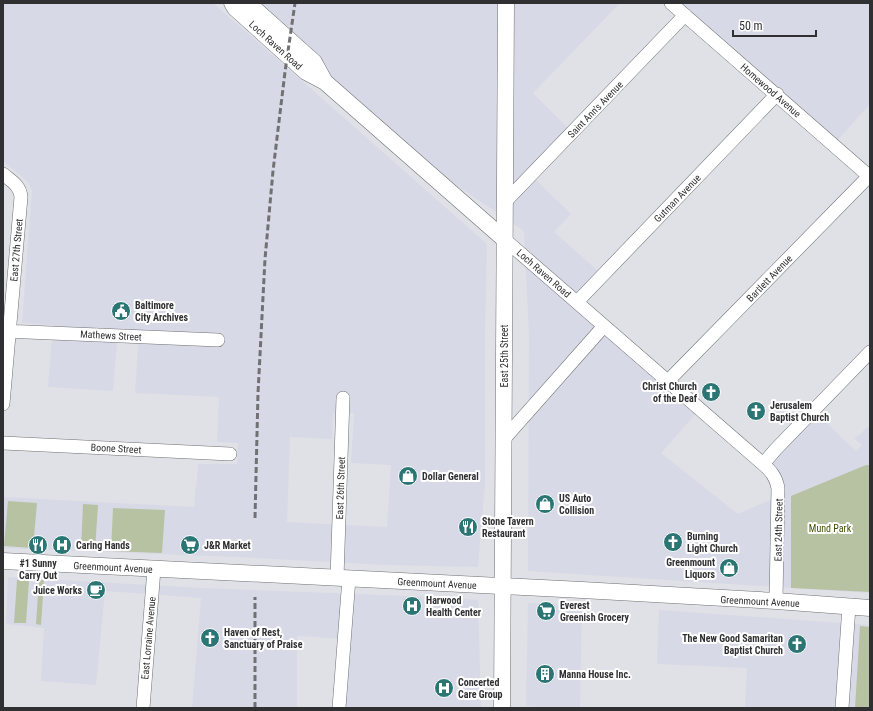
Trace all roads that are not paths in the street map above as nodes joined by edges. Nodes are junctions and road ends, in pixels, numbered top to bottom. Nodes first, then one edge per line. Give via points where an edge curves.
1 (232, 3) edge
2 (248, 3) edge
3 (506, 3) edge
4 (671, 3) edge
5 (685, 15) junction
6 (325, 82) junction
7 (777, 94) junction
8 (3, 174) edge
9 (870, 176) edge
10 (505, 202) junction
11 (504, 239) junction
12 (577, 302) junction
13 (604, 326) junction
14 (6, 331) edge
15 (218, 340) dead end
16 (870, 352) edge
17 (668, 381) junction
18 (343, 398) dead end
19 (3, 404) edge
20 (503, 440) junction
21 (3, 443) edge
22 (230, 454) dead end
23 (763, 464) junction
24 (3, 561) edge
25 (154, 569) junction
26 (343, 578) junction
27 (502, 587) junction
28 (776, 601) junction
29 (849, 606) junction
30 (870, 608) edge
31 (143, 708) edge
32 (339, 708) edge
33 (502, 708) edge
34 (842, 708) edge

1 - 6 main road, Loch Raven Road via 306,72
2 - 6 main road, Loch Raven Road via 314,62
3 - 10 main road, East 25th Street
4 - 5 street, Homewood Avenue
5 - 7 street, Homewood Avenue
5 - 10 street, Saint Ann's Avenue
6 - 11 main road, Loch Raven Road
7 - 9 street, Homewood Avenue
7 - 12 street, Gutman Avenue
8 - 14 street, East 27th Street via 21,191
9 - 17 street, Bartlett Avenue
10 - 11 main road, East 25th Street
11 - 12 street, Loch Raven Road
11 - 20 main road, East 25th Street
12 - 13 street, Loch Raven Road
13 - 17 street, Loch Raven Road
13 - 20 street
14 - 15 street, Mathews Street
14 - 19 street, East 27th Street
16 - 23 street
17 - 23 street, Loch Raven Road
18 - 26 street, East 26th Street
20 - 27 main road, East 25th Street
21 - 22 street, Boone Street
23 - 28 street, East 24th Street via 775,477 778,488
24 - 25 main road, Greenmount Avenue
25 - 26 main road, Greenmount Avenue
25 - 31 street, East Lorraine Avenue
26 - 27 main road, Greenmount Avenue
26 - 32 street, East 26th Street
27 - 28 main road, Greenmount Avenue
27 - 33 main road, East 25th Street
28 - 29 main road, Greenmount Avenue
29 - 30 main road, Greenmount Avenue
29 - 34 street

